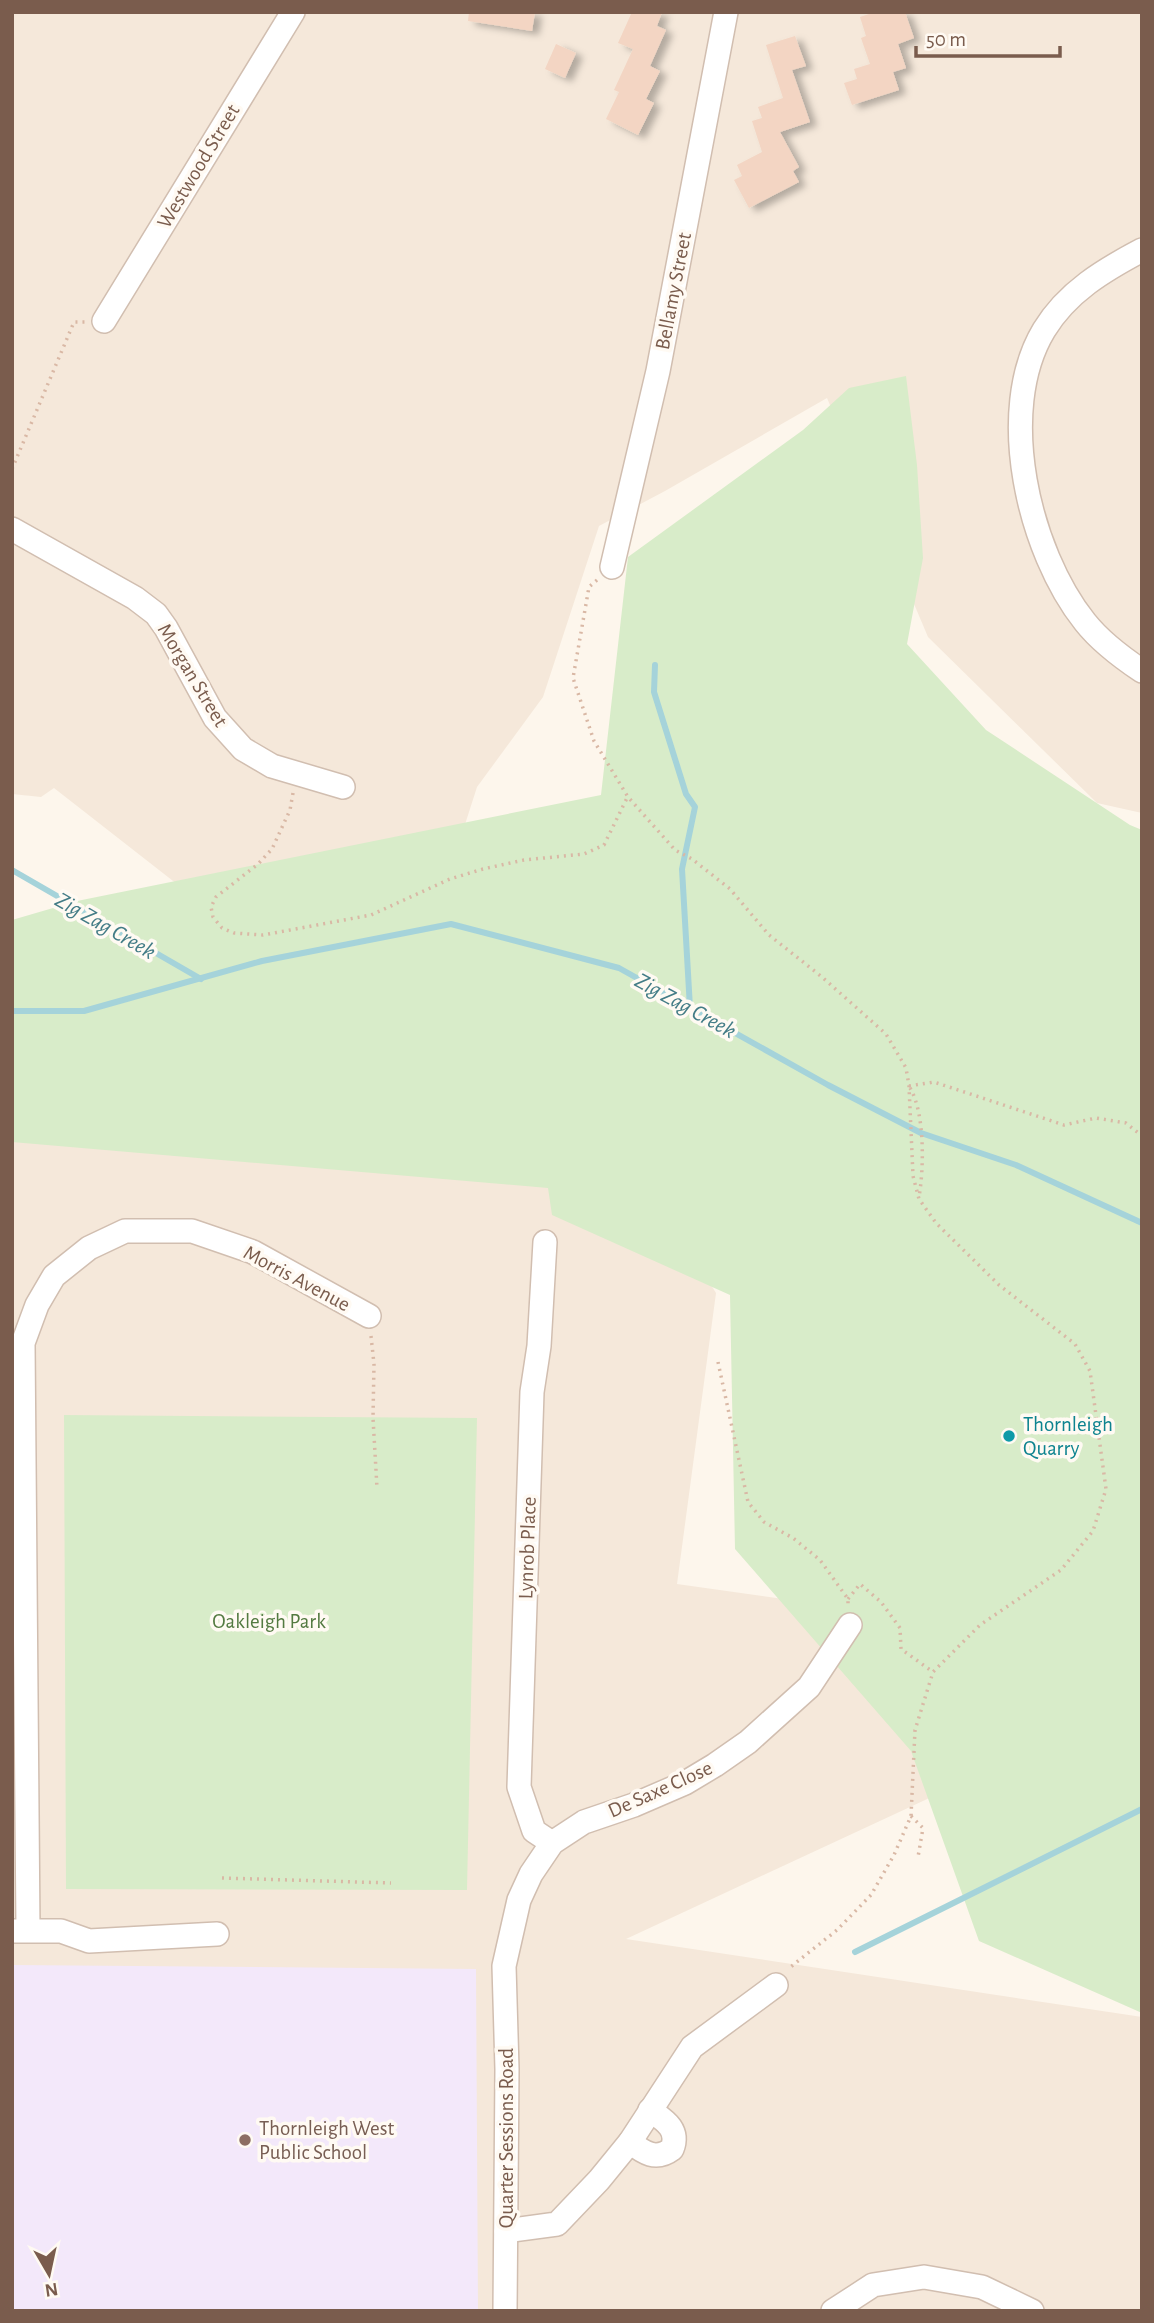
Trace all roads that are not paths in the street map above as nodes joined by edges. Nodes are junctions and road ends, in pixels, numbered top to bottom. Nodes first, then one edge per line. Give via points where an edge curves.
1 (293, 12) edge
2 (726, 12) edge
3 (1142, 250) edge
4 (104, 321) road end
5 (12, 529) edge
6 (612, 567) road end
7 (1142, 671) edge
8 (343, 787) dead end
9 (545, 1242) dead end
10 (369, 1316) road end
11 (849, 1625) road end
12 (552, 1843) junction
13 (20, 1930) edge
14 (217, 1934) dead end
15 (504, 1966) joint
16 (776, 1985) road end
17 (650, 2110) junction
18 (630, 2143) junction
19 (506, 2231) junction
20 (505, 2311) edge
21 (833, 2311) edge
22 (1032, 2311) edge

1 - 4 street, Westwood Street
2 - 6 street, Bellamy Street via 658,371
3 - 7 street via 1091,279 1044,329 1027,370 1020,429 1030,504 1041,541 1070,602 1107,645
5 - 8 street, Morgan Street via 156,614 215,718 243,749 272,766
9 - 12 street, Lynrob Place via 532,1392 519,1787 534,1831
10 - 13 street, Morris Avenue via 253,1252 192,1231 125,1231 89,1248 54,1276 37,1305 23,1343
11 - 12 street, De Saxe Close via 809,1687 748,1742 685,1783 583,1822
12 - 15 street, De Saxe Close via 519,1899
13 - 14 street via 61,1931 89,1941
15 - 19 street, Quarter Sessions Road
16 - 17 street via 692,2047
17 - 18 street
17 - 18 street via 673,2131 672,2149 650,2155
18 - 19 street via 557,2224
19 - 20 street, Quarter Sessions Road
21 - 22 street via 873,2285 924,2277 982,2287

